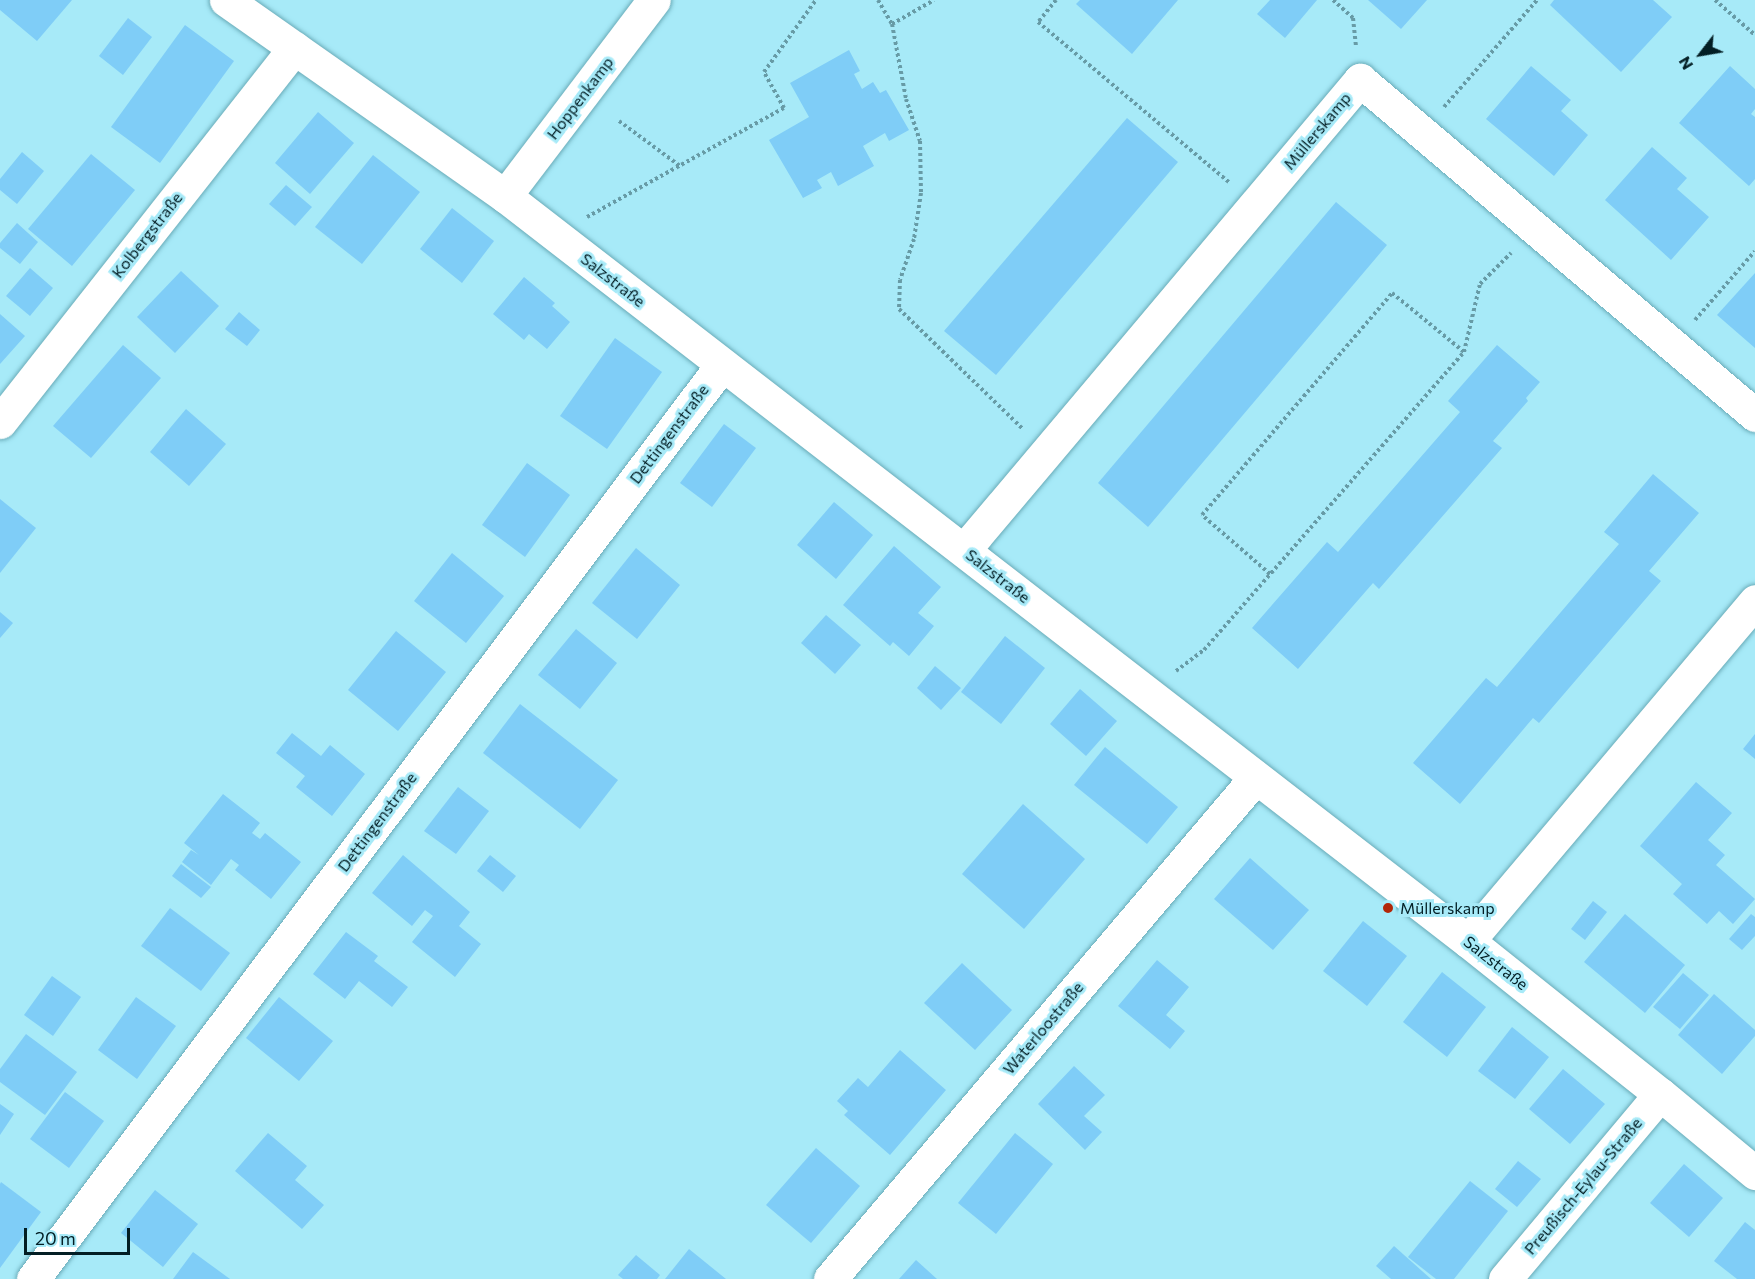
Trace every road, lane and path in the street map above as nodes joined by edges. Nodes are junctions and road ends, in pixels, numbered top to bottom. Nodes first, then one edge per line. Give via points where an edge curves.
1 (226, 0) edge
2 (654, 0) edge
3 (816, 0) edge
4 (878, 0) edge
5 (934, 0) edge
6 (1056, 0) edge
7 (1333, 0) edge
8 (1537, 0) edge
9 (1715, 0) edge
10 (892, 24) junction
11 (1755, 35) edge
12 (294, 48) junction
13 (1360, 80) junction
14 (619, 121) dead end
15 (1422, 133) junction
16 (680, 166) junction
17 (505, 196) junction
18 (1255, 204) junction
19 (555, 235) junction
20 (1517, 246) dead end
21 (1755, 251) edge
22 (1673, 345) junction
23 (1464, 352) junction
24 (721, 366) junction
25 (1755, 415) edge
26 (0, 422) edge
27 (1047, 452) junction
28 (964, 550) junction
29 (1270, 574) junction
30 (1755, 601) edge
31 (1148, 693) junction
32 (1256, 777) junction
33 (1468, 941) junction
34 (1660, 1094) junction
35 (1755, 1173) edge
36 (33, 1279) edge
37 (830, 1279) edge
38 (1505, 1279) edge

1 - 12 street, Salzstraße
2 - 17 street, Hoppenkamp
3 - 16 path via 764,72 784,108
4 - 10 path
5 - 10 path
6 - 18 path via 1038,22
7 - 13 path via 1353,18
8 - 15 path
9 - 11 path
10 - 27 path via 906,99 920,141 921,193 914,239 900,280 899,309
12 - 17 street, Salzstraße
12 - 26 street, Kolbergstraße
13 - 15 street, Müllerskamp
13 - 18 street, Müllerskamp
14 - 16 path
15 - 22 street, Müllerskamp
16 - 19 path
17 - 19 street, Salzstraße
18 - 27 street, Müllerskamp
19 - 24 street, Salzstraße
20 - 23 path via 1480,284
21 - 22 path
22 - 25 street, Müllerskamp
23 - 29 path
23 - 29 path via 1392,293 1202,515
24 - 28 street, Salzstraße
24 - 36 street, Dettingenstraße
27 - 28 street, Müllerskamp
28 - 31 street, Salzstraße
29 - 31 path via 1204,650
30 - 33 street
31 - 32 street, Salzstraße
32 - 33 street, Salzstraße
32 - 37 street, Waterloostraße
33 - 34 street, Salzstraße
34 - 35 street, Salzstraße
34 - 38 street, Preußisch-Eylau-Straße

